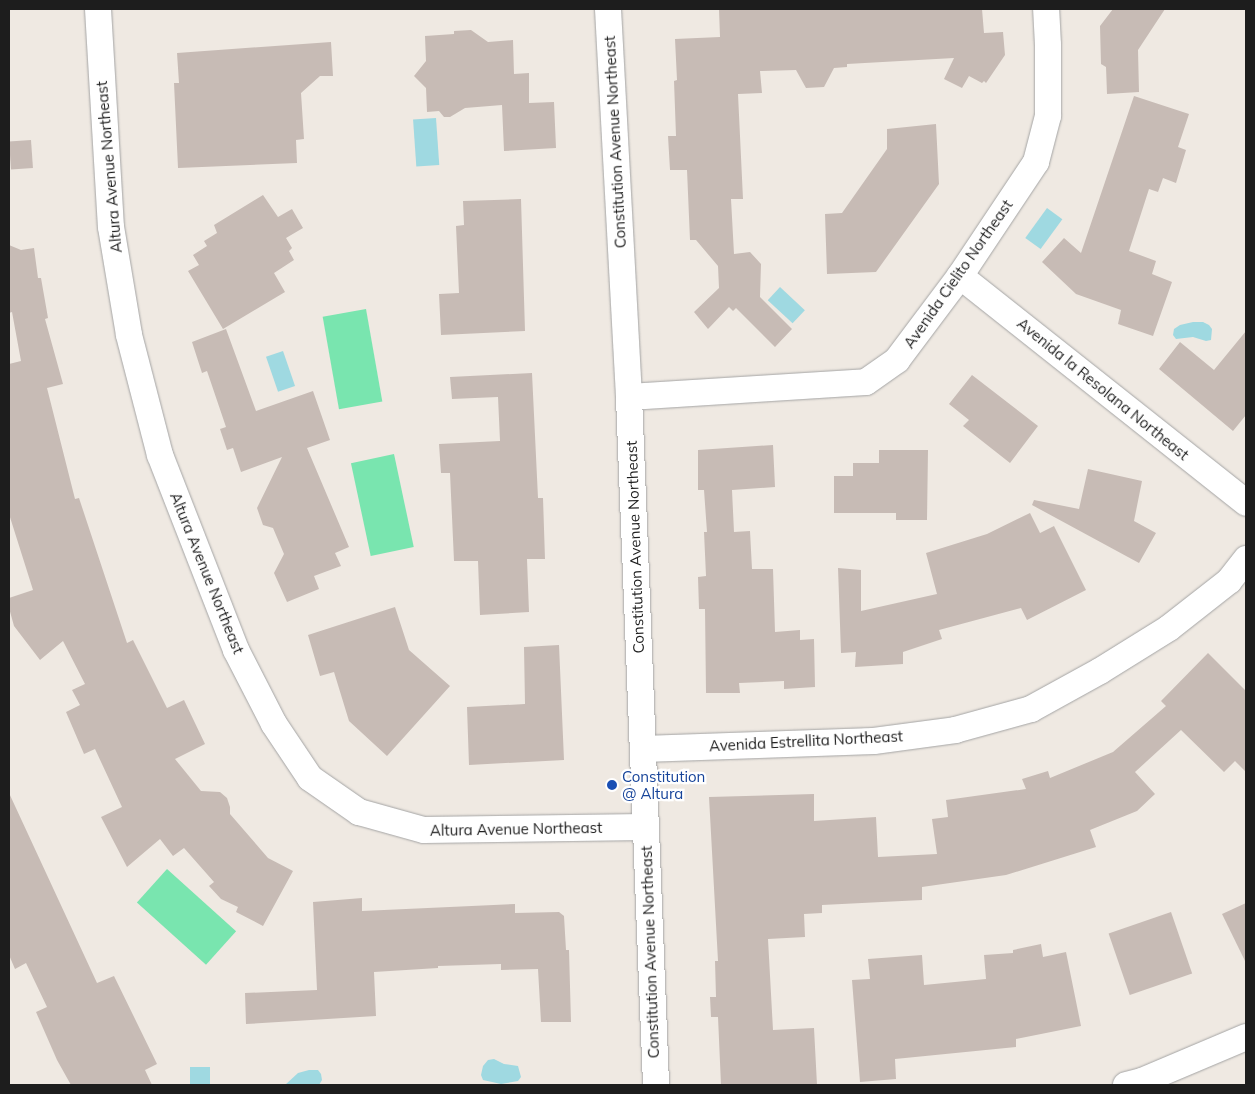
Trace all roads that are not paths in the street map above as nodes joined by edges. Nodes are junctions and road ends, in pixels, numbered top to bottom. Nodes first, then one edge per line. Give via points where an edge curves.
1 (98, 9) edge
2 (608, 9) edge
3 (1046, 9) edge
4 (960, 276) junction
5 (629, 397) junction
6 (1246, 503) edge
7 (1246, 559) edge
8 (1238, 589) edge
9 (643, 749) junction
10 (645, 827) junction
11 (1246, 1037) edge
12 (656, 1085) edge
13 (1126, 1085) edge

1 - 10 street, Altura Avenue Northeast via 111,227 129,335 160,455 236,650 274,724 310,778 359,812 424,830
2 - 5 street, Constitution Avenue Northeast
3 - 4 street, Avenida Cielito Northeast via 1048,116 1036,162
4 - 5 street, Avenida Cielito Northeast via 897,360 866,382
4 - 6 street, Avenida la Resolana Northeast
5 - 9 street, Constitution Avenue Northeast
7 - 8 street, Avenida Estrellita Northeast
8 - 9 street, Avenida Estrellita Northeast via 1031,709 955,730 874,741
9 - 10 street, Constitution Avenue Northeast
10 - 12 street, Constitution Avenue Northeast
11 - 13 street

